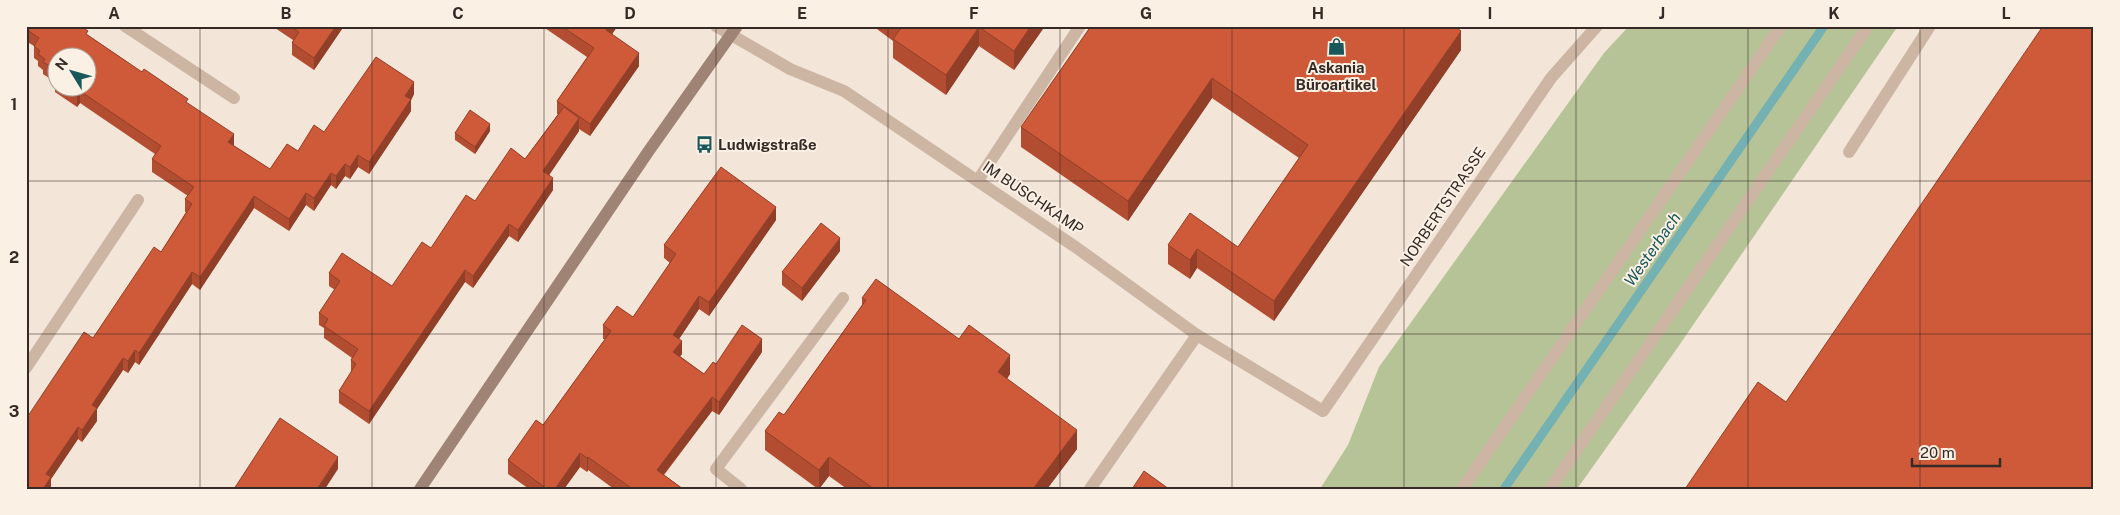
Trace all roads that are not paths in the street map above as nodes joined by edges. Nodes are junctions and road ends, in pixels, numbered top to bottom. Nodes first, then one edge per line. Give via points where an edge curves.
1 (125, 26) edge
2 (716, 26) edge
3 (1080, 26) edge
4 (1597, 26) edge
5 (1781, 26) edge
6 (1868, 26) edge
7 (1930, 26) edge
8 (734, 31) edge
9 (234, 98) dead end
10 (1849, 152) dead end
11 (978, 180) junction
12 (138, 200) dead end
13 (843, 298) dead end
14 (1198, 335) junction
15 (26, 368) edge
16 (1323, 411) joint
17 (420, 489) edge
18 (741, 489) edge
19 (1090, 489) edge
20 (1462, 489) edge
21 (1550, 489) edge

1 - 9 street
2 - 8 street, IM BUSCHKAMP
3 - 11 street
4 - 16 street, NORBERTSTRASSE via 1551,78
5 - 20 street
6 - 21 street
7 - 10 street
8 - 11 street, IM BUSCHKAMP via 790,69 844,91
8 - 17 main road via 648,152
11 - 14 street, IM BUSCHKAMP
12 - 15 street
13 - 18 street via 716,469
14 - 16 street, IM BUSCHKAMP
14 - 19 street

